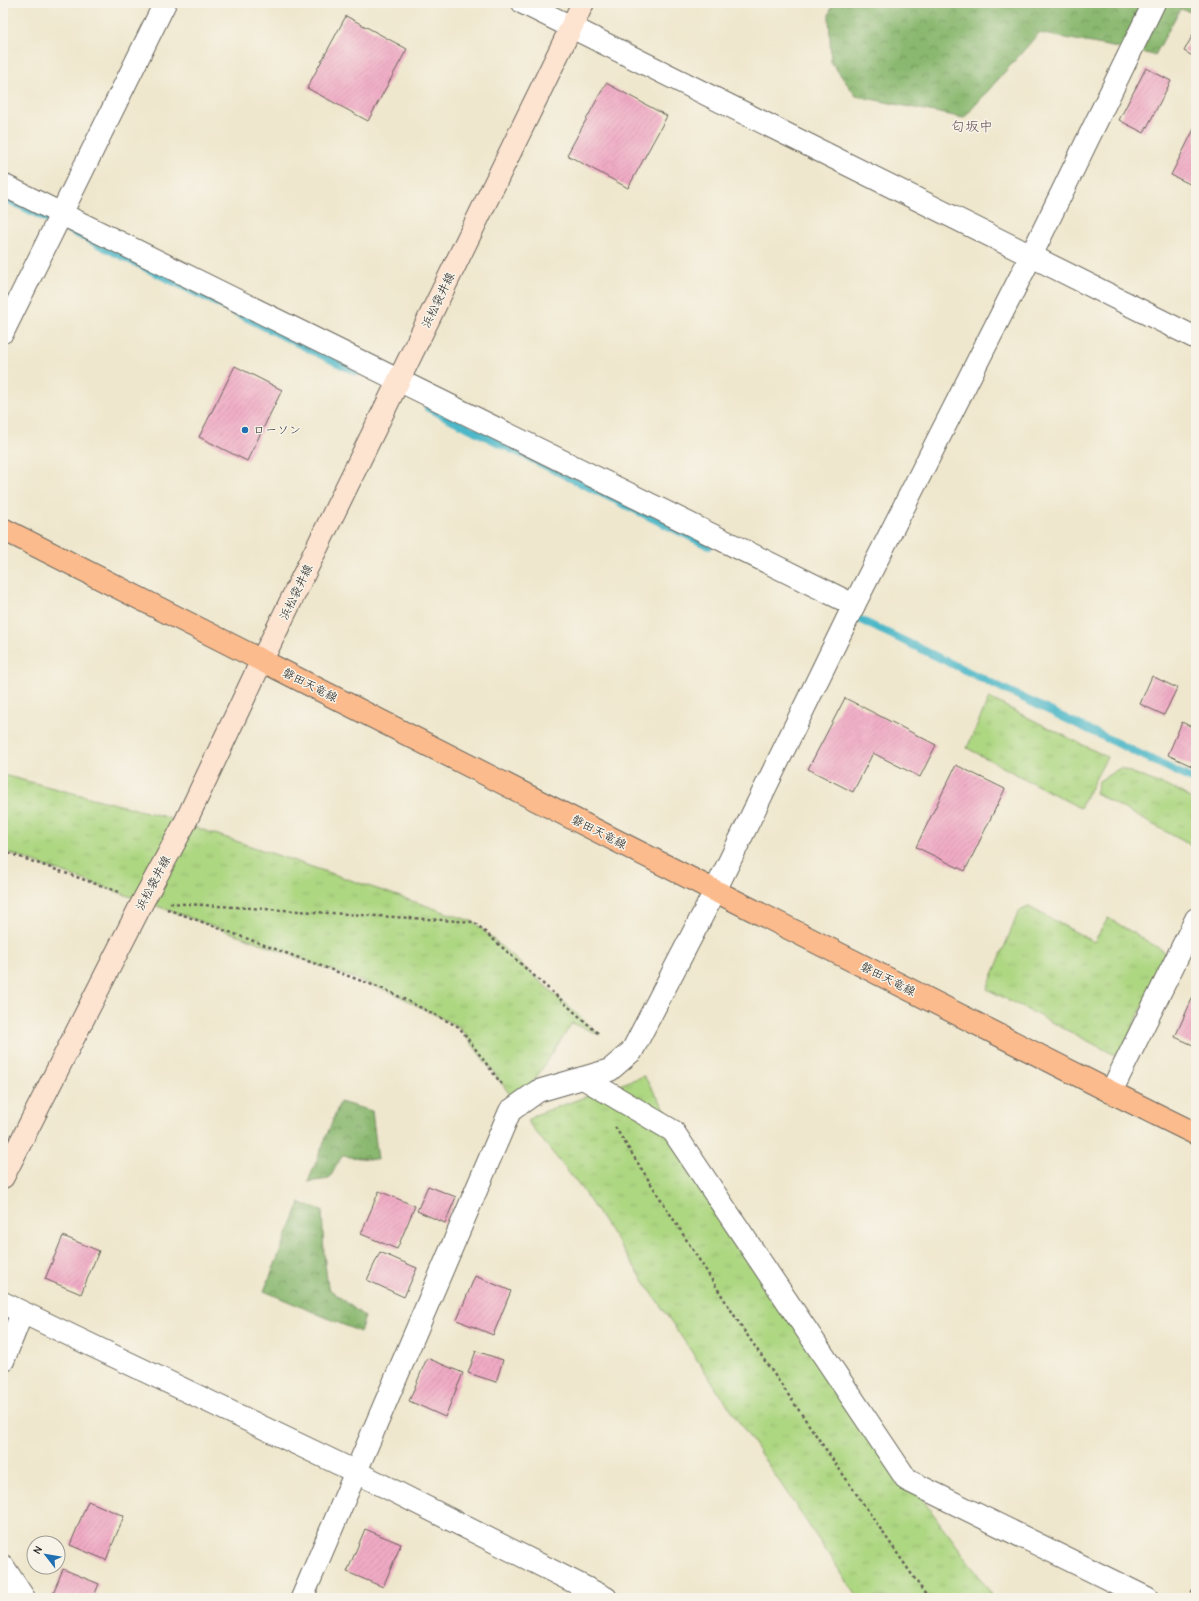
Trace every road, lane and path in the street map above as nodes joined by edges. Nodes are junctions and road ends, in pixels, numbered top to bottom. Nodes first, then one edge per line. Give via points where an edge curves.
1 (165, 3) edge
2 (523, 3) edge
3 (583, 3) edge
4 (1154, 3) edge
5 (572, 26) junction
6 (3, 185) edge
7 (61, 214) junction
8 (1031, 256) junction
9 (3, 332) edge
10 (1196, 338) edge
11 (398, 381) junction
12 (3, 528) edge
13 (854, 606) junction
14 (262, 660) junction
15 (3, 850) edge
16 (715, 891) junction
17 (144, 901) junction
18 (1196, 919) edge
19 (600, 1035) dead end
20 (583, 1078) junction
21 (1111, 1092) junction
22 (518, 1106) junction
23 (613, 1124) dead end
24 (1196, 1134) edge
25 (3, 1178) edge
26 (3, 1303) edge
27 (22, 1313) junction
28 (3, 1361) edge
29 (356, 1472) junction
30 (3, 1566) edge
31 (1196, 1584) edge
32 (24, 1598) edge
33 (302, 1598) edge
34 (606, 1598) edge
35 (928, 1598) edge
36 (1147, 1598) edge
37 (1189, 1598) edge

1 - 7 street
2 - 5 street
3 - 5 main road, 浜松袋井線
4 - 8 street
5 - 8 street
5 - 11 main road, 浜松袋井線
6 - 7 street
7 - 9 street
7 - 11 street
8 - 10 street
8 - 13 street
11 - 13 street
11 - 14 main road, 浜松袋井線
12 - 14 main road, 磐田天竜線
13 - 16 street
14 - 16 main road, 磐田天竜線
14 - 17 main road, 浜松袋井線 via 184,826
15 - 17 path
16 - 20 street via 632,1051 610,1070
16 - 21 main road, 磐田天竜線
17 - 19 path via 474,922
17 - 22 path via 386,990 460,1027
17 - 25 main road, 浜松袋井線
18 - 21 street
20 - 22 street via 538,1091
20 - 36 street via 673,1131 907,1480
21 - 24 main road, 磐田天竜線
22 - 29 street via 510,1111
23 - 35 path via 743,1329
26 - 27 street
27 - 28 street
27 - 29 street
29 - 33 street
29 - 34 street
30 - 32 street
31 - 37 path

